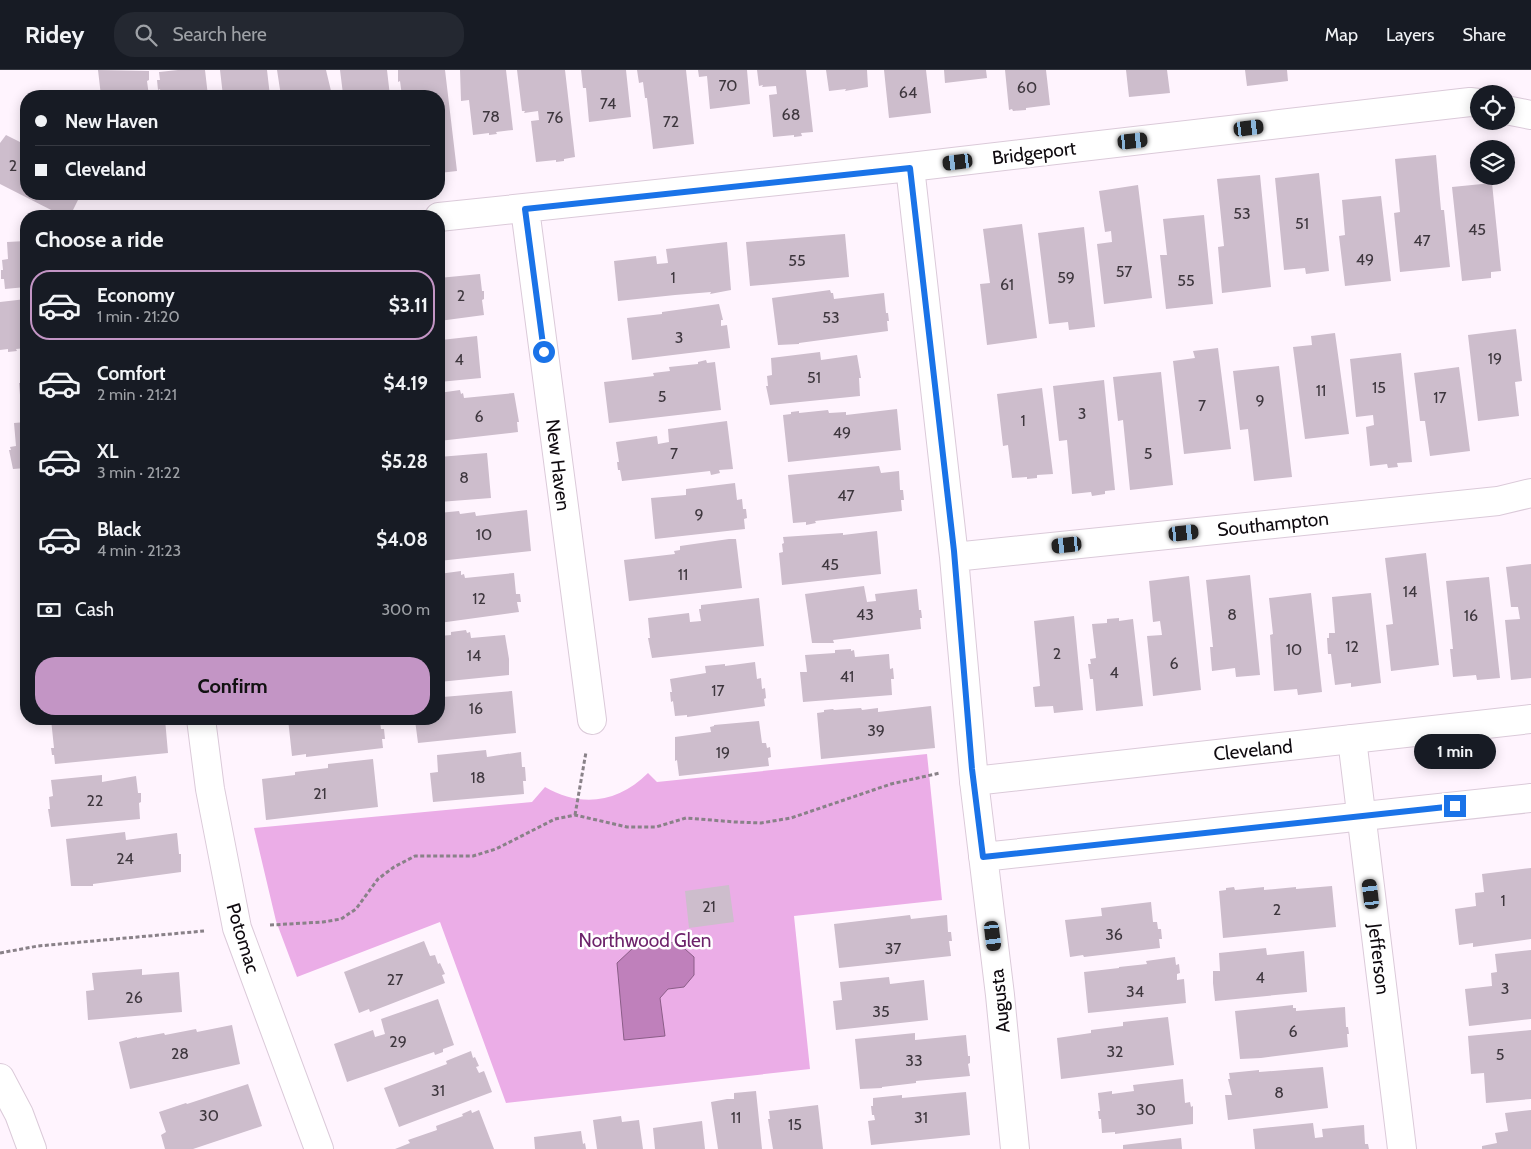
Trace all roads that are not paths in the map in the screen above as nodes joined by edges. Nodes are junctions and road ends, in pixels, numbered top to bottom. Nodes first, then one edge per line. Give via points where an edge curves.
1 (1470, 102) edge
2 (1515, 112) edge
3 (1531, 115) edge
4 (910, 168) junction
5 (525, 209) junction
6 (445, 216) edge
7 (1531, 492) edge
8 (954, 557) junction
9 (592, 720) road end
10 (1531, 720) edge
11 (202, 725) edge
12 (1352, 739) junction
13 (973, 775) junction
14 (1531, 798) edge
15 (1361, 816) junction
16 (983, 857) junction
17 (0, 1078) edge
18 (32, 1149) edge
19 (319, 1149) edge
20 (1015, 1149) edge
21 (1402, 1149) edge

1 - 4 street, Bridgeport
2 - 3 street
4 - 5 street, Bridgeport
4 - 8 street, Augusta
5 - 6 street, Bridgeport
5 - 9 street, New Haven
7 - 8 street, Southampton via 1498,501
8 - 13 street, Augusta
10 - 12 street, Cleveland
11 - 19 street, Potomac via 210,789 237,928
12 - 13 street, Cleveland
12 - 15 street, Jefferson
13 - 16 street, Augusta
14 - 15 street
15 - 16 street
15 - 21 street, Jefferson
16 - 20 street, Augusta via 1002,1006
17 - 18 street via 19,1114

